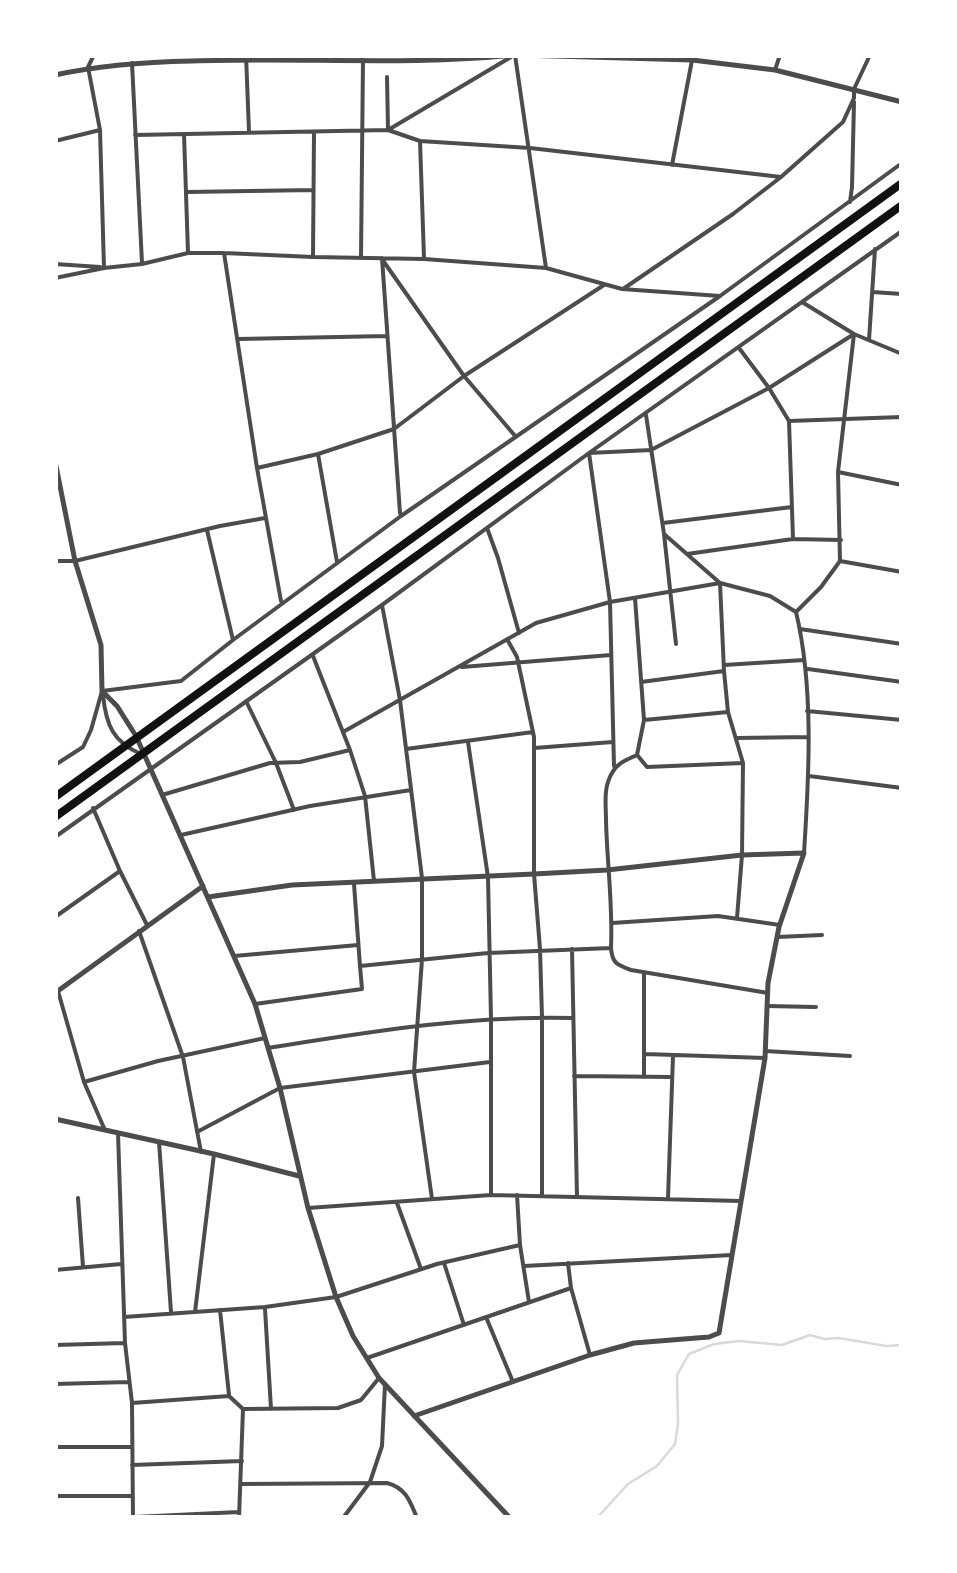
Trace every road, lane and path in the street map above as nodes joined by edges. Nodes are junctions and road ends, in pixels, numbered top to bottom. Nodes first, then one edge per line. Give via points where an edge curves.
1 (94, 55) edge
2 (516, 55) edge
3 (780, 55) edge
4 (870, 55) edge
5 (604, 56) edge
6 (246, 57) edge
7 (692, 57) edge
8 (363, 59) junction
9 (132, 63) junction
10 (88, 68) junction
11 (776, 70) junction
12 (55, 75) edge
13 (387, 77) dead end
14 (854, 89) junction
15 (854, 98) junction
16 (902, 102) edge
17 (100, 130) junction
18 (388, 130) junction
19 (249, 132) junction
20 (314, 132) junction
21 (361, 132) junction
22 (184, 134) junction
23 (135, 135) junction
24 (55, 141) edge
25 (420, 141) junction
26 (530, 148) junction
27 (672, 164) junction
28 (902, 164) edge
29 (782, 177) junction
30 (902, 183) edge
31 (313, 190) junction
32 (187, 192) junction
33 (850, 202) junction
34 (902, 205) edge
35 (902, 230) edge
36 (875, 250) junction
37 (188, 253) junction
38 (224, 253) junction
39 (313, 257) junction
40 (362, 258) junction
41 (382, 258) junction
42 (424, 258) junction
43 (55, 264) edge
44 (142, 264) junction
45 (104, 268) junction
46 (546, 268) junction
47 (55, 278) edge
48 (604, 285) junction
49 (622, 289) junction
50 (872, 292) junction
51 (902, 294) edge
52 (720, 296) junction
53 (802, 302) junction
54 (854, 334) junction
55 (386, 336) junction
56 (239, 339) junction
57 (869, 342) junction
58 (739, 348) junction
59 (902, 354) edge
60 (464, 376) junction
61 (769, 388) junction
62 (646, 414) junction
63 (902, 417) edge
64 (844, 418) junction
65 (789, 421) junction
66 (394, 429) junction
67 (516, 437) junction
68 (651, 450) junction
69 (589, 453) junction
70 (318, 454) junction
71 (55, 461) edge
72 (257, 468) junction
73 (838, 472) junction
74 (902, 485) edge
75 (58, 495) edge
76 (792, 506) junction
77 (400, 516) junction
78 (265, 518) junction
79 (662, 523) junction
80 (487, 528) junction
81 (207, 530) junction
82 (664, 534) junction
83 (794, 539) junction
84 (841, 540) junction
85 (687, 554) junction
86 (75, 561) junction
87 (840, 561) junction
88 (55, 562) edge
89 (337, 563) junction
90 (902, 572) edge
91 (720, 583) junction
92 (670, 592) junction
93 (635, 598) junction
94 (610, 602) junction
95 (282, 603) junction
96 (382, 605) junction
97 (796, 612) junction
98 (800, 628) junction
99 (519, 633) junction
100 (507, 639) junction
101 (233, 640) junction
102 (676, 644) dead end
103 (902, 644) edge
104 (312, 654) junction
105 (611, 654) junction
106 (805, 660) junction
107 (518, 663) junction
108 (457, 668) junction
109 (724, 668) junction
110 (806, 668) junction
111 (641, 682) junction
112 (902, 682) edge
113 (102, 690) junction
114 (400, 700) junction
115 (246, 701) junction
116 (807, 711) junction
117 (728, 712) junction
118 (644, 720) junction
119 (902, 720) edge
120 (343, 732) junction
121 (533, 732) junction
122 (136, 736) junction
123 (737, 738) junction
124 (808, 738) junction
125 (468, 742) junction
126 (613, 742) junction
127 (123, 746) junction
128 (534, 748) junction
129 (406, 749) junction
130 (350, 750) junction
131 (143, 754) junction
132 (637, 755) junction
133 (276, 762) junction
134 (743, 763) junction
135 (55, 765) edge
136 (150, 769) junction
137 (614, 769) junction
138 (809, 776) junction
139 (902, 788) edge
140 (412, 790) junction
141 (162, 795) junction
142 (365, 796) junction
143 (55, 797) edge
144 (93, 808) junction
145 (294, 810) junction
146 (55, 817) edge
147 (180, 835) junction
148 (55, 837) edge
149 (804, 854) junction
150 (742, 855) junction
151 (120, 870) junction
152 (607, 870) junction
153 (534, 874) junction
154 (488, 877) junction
155 (422, 878) junction
156 (374, 881) junction
157 (354, 884) junction
158 (203, 886) junction
159 (208, 898) junction
160 (55, 917) edge
161 (736, 918) junction
162 (612, 923) junction
163 (147, 925) junction
164 (780, 925) junction
165 (139, 931) junction
166 (822, 935) dead end
167 (778, 937) junction
168 (358, 945) junction
169 (611, 948) junction
170 (572, 949) junction
171 (540, 950) junction
172 (488, 952) junction
173 (234, 956) junction
174 (422, 959) junction
175 (360, 966) junction
176 (644, 972) junction
177 (56, 992) edge
178 (768, 993) junction
179 (254, 1004) junction
180 (768, 1006) junction
181 (816, 1008) dead end
182 (542, 1017) junction
183 (573, 1018) junction
184 (491, 1020) junction
185 (417, 1026) junction
186 (265, 1038) junction
187 (268, 1048) junction
188 (645, 1054) junction
189 (765, 1054) junction
190 (673, 1056) junction
191 (850, 1056) dead end
192 (183, 1057) junction
193 (490, 1062) junction
194 (414, 1072) junction
195 (574, 1076) junction
196 (644, 1077) junction
197 (672, 1077) junction
198 (84, 1082) junction
199 (280, 1088) junction
200 (55, 1119) edge
201 (104, 1130) junction
202 (197, 1132) junction
203 (118, 1133) junction
204 (160, 1142) junction
205 (200, 1152) junction
206 (214, 1154) junction
207 (300, 1176) junction
208 (491, 1196) junction
209 (517, 1196) junction
210 (542, 1196) junction
211 (576, 1197) junction
212 (78, 1198) dead end
213 (668, 1198) junction
214 (432, 1199) junction
215 (741, 1201) junction
216 (396, 1203) junction
217 (308, 1208) junction
218 (520, 1245) junction
219 (732, 1255) junction
220 (444, 1263) junction
221 (120, 1264) junction
222 (568, 1264) junction
223 (524, 1266) junction
224 (82, 1267) junction
225 (55, 1270) edge
226 (421, 1270) junction
227 (571, 1288) junction
228 (336, 1297) junction
229 (529, 1302) junction
230 (264, 1306) junction
231 (220, 1310) junction
232 (195, 1312) junction
233 (172, 1313) junction
234 (124, 1317) junction
235 (486, 1317) junction
236 (464, 1325) junction
237 (124, 1344) junction
238 (55, 1346) edge
239 (590, 1355) junction
240 (366, 1358) junction
241 (379, 1378) junction
242 (130, 1382) junction
243 (513, 1382) junction
244 (55, 1384) edge
245 (385, 1384) junction
246 (228, 1396) junction
247 (132, 1403) junction
248 (243, 1408) junction
249 (271, 1409) junction
250 (414, 1416) junction
251 (55, 1447) edge
252 (131, 1447) junction
253 (242, 1461) junction
254 (132, 1465) junction
255 (370, 1482) junction
256 (241, 1484) junction
257 (55, 1496) edge
258 (132, 1496) junction
259 (239, 1515) edge
260 (133, 1517) edge
261 (343, 1518) edge
262 (417, 1518) edge
263 (510, 1518) edge

1 - 10 street
2 - 5 street
2 - 8 street
2 - 18 street
2 - 26 street
3 - 11 street
4 - 14 street
5 - 7 street
6 - 8 street
6 - 9 street
6 - 19 street
7 - 11 street
7 - 27 street
8 - 21 street
9 - 10 street
9 - 23 street
10 - 12 street
10 - 17 street
11 - 14 street
13 - 18 street
14 - 15 street
14 - 16 street
15 - 29 street via 843,122
15 - 33 street
17 - 24 street
17 - 45 street
18 - 21 street
18 - 25 street
19 - 20 street
19 - 22 street
20 - 21 street
20 - 31 street
21 - 40 street
22 - 23 street
22 - 32 street
23 - 44 street
25 - 26 street
25 - 42 street
26 - 27 street
26 - 46 street
27 - 29 street
28 - 33 street
29 - 49 street
30 - 122 highway
31 - 32 street
31 - 39 street
32 - 37 street
33 - 52 street
34 - 131 highway
35 - 36 street
36 - 50 street
36 - 53 street
37 - 38 street
37 - 44 street
38 - 39 street
38 - 56 street
39 - 40 street
40 - 41 street
41 - 42 street
41 - 55 street
41 - 60 street
42 - 46 street
43 - 45 street
44 - 45 street
45 - 47 street
46 - 48 street
48 - 49 street
48 - 60 street
49 - 52 street
50 - 51 street
50 - 57 street
52 - 67 street
53 - 54 street
53 - 58 street
54 - 57 street
54 - 61 street
54 - 64 street
55 - 56 street
55 - 66 street
56 - 72 street
57 - 59 street
58 - 61 street
58 - 62 street
60 - 66 street
60 - 67 street
61 - 65 street
61 - 68 street
62 - 68 street
62 - 69 street
63 - 64 street
64 - 65 street
64 - 73 street
65 - 76 street
66 - 70 street
66 - 77 street
67 - 77 street
68 - 69 street
68 - 79 street
69 - 80 street
69 - 94 street
70 - 72 street
70 - 89 street
71 - 75 street
72 - 78 street
73 - 74 street
73 - 84 street
75 - 86 street
76 - 79 street
76 - 83 street
77 - 89 street
78 - 81 street
78 - 95 street
79 - 82 street
80 - 96 street
80 - 99 street
81 - 86 street
81 - 101 street
82 - 85 street
82 - 92 street
83 - 84 street
83 - 85 street
84 - 87 street
85 - 91 street
86 - 88 street
86 - 113 street via 101,645
87 - 90 street
87 - 97 street
89 - 95 street
91 - 92 street
91 - 97 street via 770,596
91 - 109 street
92 - 93 street
92 - 102 street
93 - 94 street
93 - 111 street
94 - 99 street
94 - 105 street
95 - 101 street
96 - 104 street
96 - 114 street
97 - 98 street
98 - 103 street
98 - 106 street
99 - 100 street
100 - 107 street
100 - 108 street
101 - 113 street via 181,681
104 - 115 street
104 - 120 street
105 - 107 street
105 - 126 street
106 - 109 street
106 - 110 street
107 - 108 street
107 - 121 street
108 - 114 street
109 - 111 street
109 - 117 street
110 - 112 street
110 - 116 street
111 - 118 street
113 - 122 street
113 - 127 street via 104,712
113 - 135 street via 83,747
114 - 120 street
114 - 129 street
115 - 133 street
115 - 136 street
116 - 119 street
116 - 124 street
117 - 118 street
117 - 123 street
118 - 132 street
120 - 130 street
121 - 125 street
121 - 128 street
122 - 127 highway
122 - 131 street
123 - 124 street
123 - 134 street
124 - 138 street
125 - 129 street
125 - 154 street
126 - 128 street
126 - 137 street
127 - 131 street
127 - 143 highway
128 - 153 street
129 - 140 street
130 - 133 street
130 - 142 street
131 - 136 street
131 - 146 highway
132 - 134 street via 647,767
132 - 137 street
133 - 141 street
133 - 145 street
134 - 150 street
136 - 141 street
136 - 144 street
137 - 152 street via 606,786
138 - 139 street
138 - 149 street
140 - 142 street
140 - 155 street
141 - 147 street
142 - 145 street
142 - 156 street
144 - 148 street
144 - 151 street
145 - 147 street
147 - 158 street
149 - 150 street
149 - 164 street
150 - 152 street
150 - 161 street
151 - 160 street
151 - 163 street
152 - 153 street
152 - 162 street
153 - 154 street
153 - 171 street
154 - 155 street
154 - 172 street
155 - 156 street
155 - 174 street
156 - 157 street
157 - 159 street
157 - 168 street
158 - 159 street
158 - 163 street
159 - 173 street
161 - 162 street
161 - 164 street
162 - 169 street
163 - 165 street
164 - 167 street
165 - 177 street
165 - 192 street
166 - 167 street
167 - 178 street
168 - 173 street
168 - 175 street
169 - 170 street
169 - 176 street via 616,965
170 - 171 street
170 - 183 street
171 - 172 street
171 - 182 street
172 - 174 street
172 - 184 street
173 - 179 street
174 - 175 street
174 - 185 street
175 - 179 street via 362,990
176 - 178 street
176 - 188 street
177 - 198 street
178 - 180 street
179 - 186 street
180 - 181 street
180 - 189 street
182 - 183 street
182 - 184 street
182 - 210 street
183 - 195 street
184 - 185 street
184 - 193 street
185 - 187 street
185 - 194 street
186 - 187 street
186 - 192 street
187 - 199 street
188 - 190 street
188 - 196 street
189 - 190 street
189 - 191 street
189 - 215 street
190 - 197 street
192 - 198 street
192 - 202 street
193 - 194 street
193 - 208 street
194 - 199 street
194 - 214 street
195 - 196 street
195 - 211 street
196 - 197 street
197 - 213 street
198 - 201 street
199 - 202 street
199 - 207 street
200 - 201 street
201 - 203 street
202 - 205 street
203 - 204 street
203 - 221 street
204 - 205 street
204 - 233 street
205 - 206 street
206 - 207 street
206 - 232 street
207 - 217 street
208 - 209 street
208 - 214 street
209 - 210 street
209 - 218 street
210 - 211 street
211 - 213 street
212 - 224 street
213 - 215 street
214 - 216 street
215 - 219 street
216 - 217 street
216 - 226 street
217 - 228 street
218 - 220 street
218 - 223 street
219 - 222 street
219 - 239 street via 719,1333
220 - 226 street
220 - 236 street
221 - 224 street
221 - 234 street
222 - 223 street
222 - 227 street
223 - 229 street
224 - 225 street
226 - 228 street
227 - 229 street
227 - 239 street
228 - 230 street
228 - 240 street
229 - 235 street
230 - 231 street
230 - 249 street
231 - 232 street
231 - 246 street
232 - 233 street
233 - 234 street
234 - 237 street
235 - 236 street
235 - 243 street
236 - 240 street
237 - 238 street
237 - 242 street
239 - 243 street
240 - 241 street
241 - 245 street
241 - 249 street via 361,1400 338,1408
242 - 244 street
242 - 247 street
243 - 250 street
245 - 250 street
245 - 255 street via 382,1446
246 - 247 street
246 - 248 street
247 - 252 street
248 - 249 street
248 - 253 street
250 - 263 street
251 - 252 street
252 - 254 street
253 - 254 street
253 - 256 street
254 - 258 street
255 - 256 street
255 - 261 street
255 - 262 street via 399,1486
256 - 259 street
257 - 258 street
258 - 260 street
259 - 260 street

